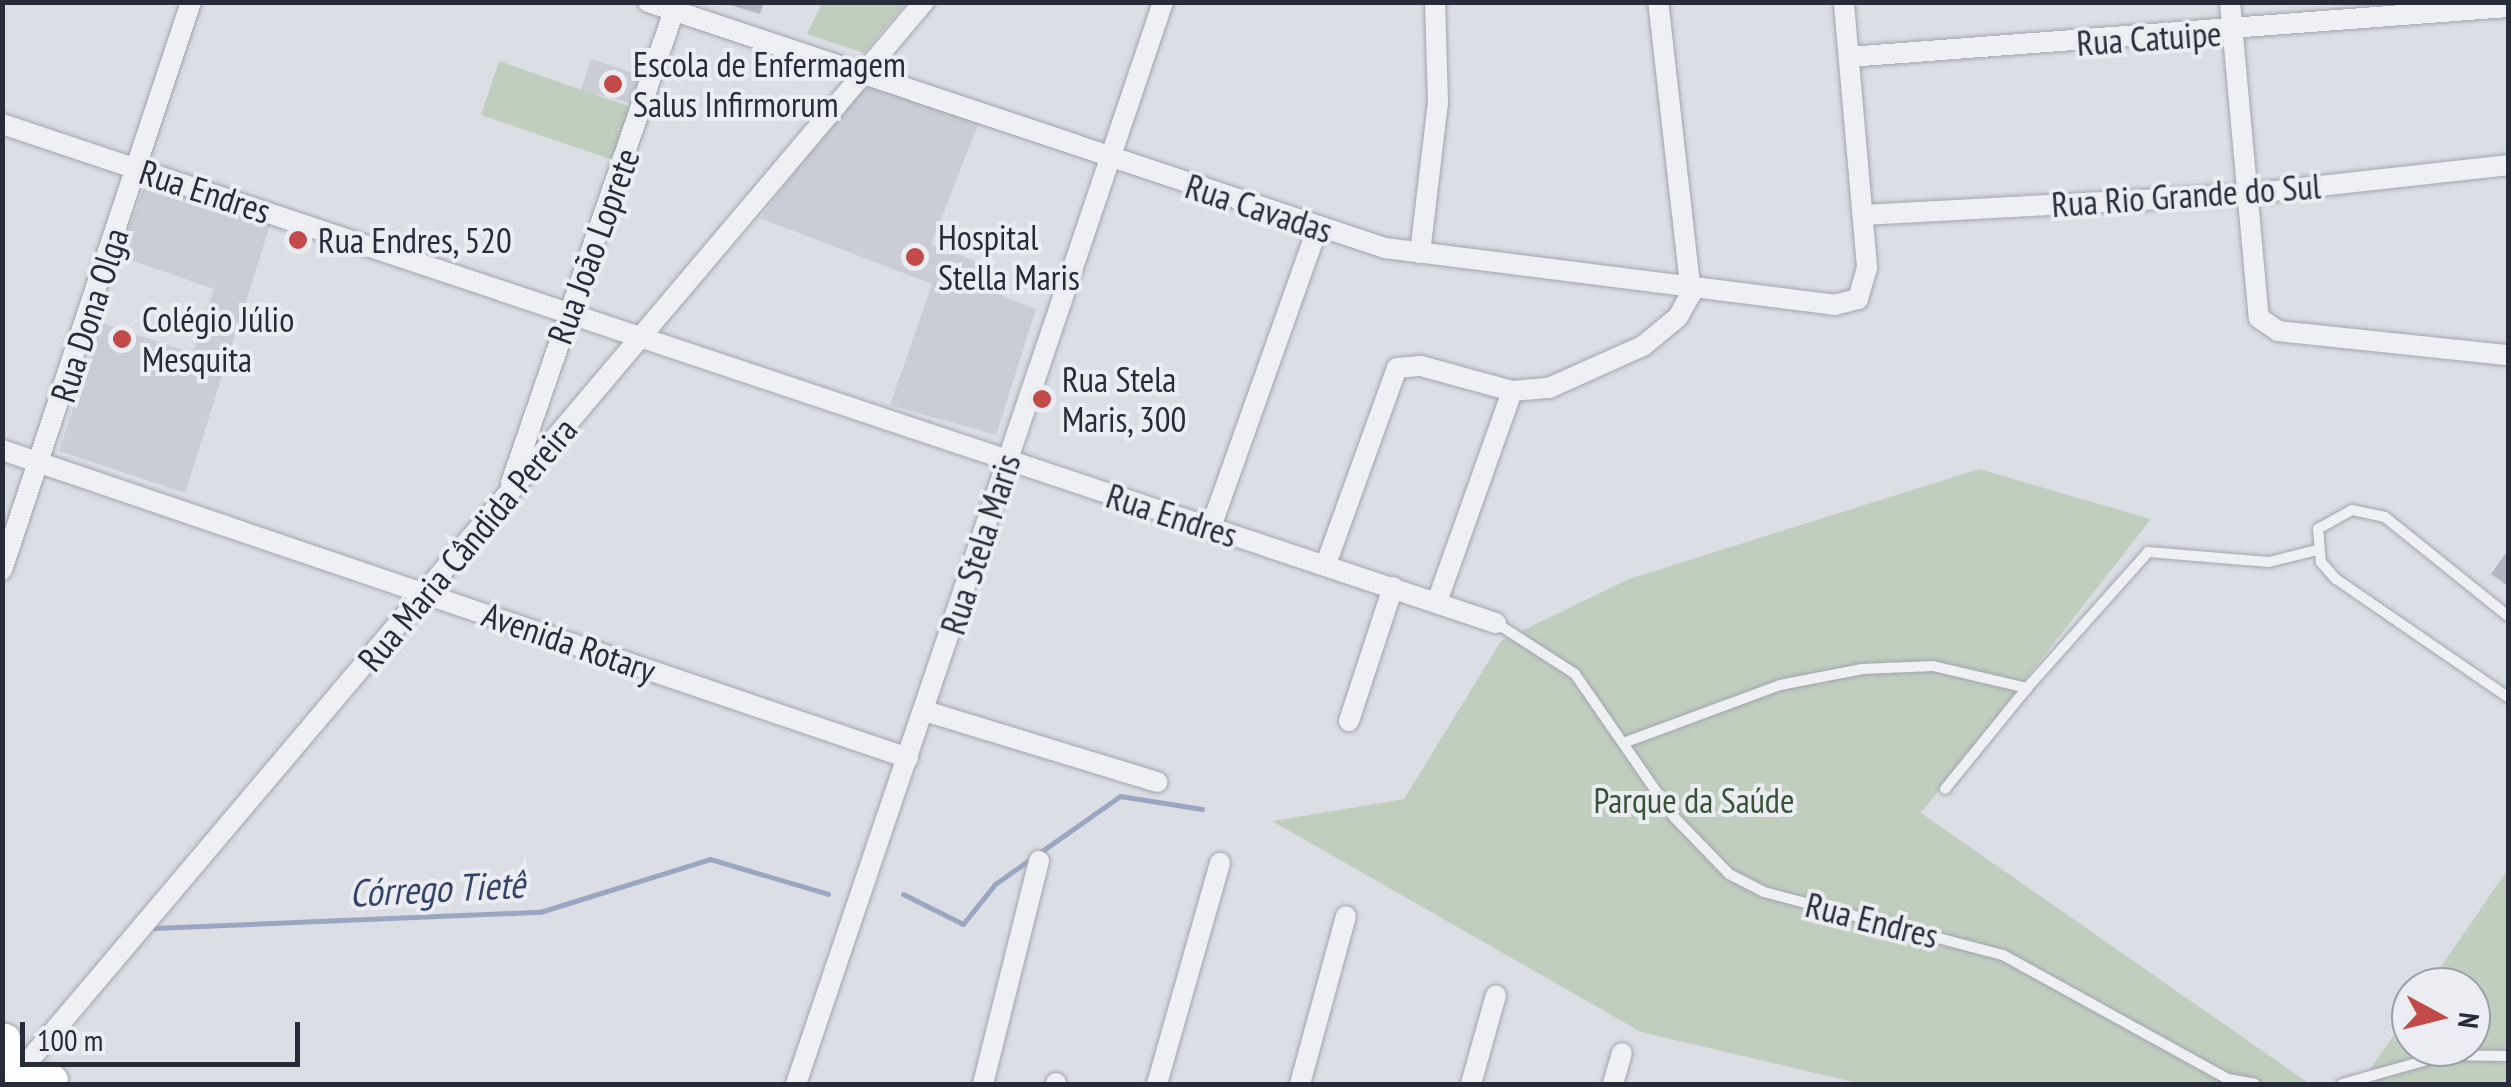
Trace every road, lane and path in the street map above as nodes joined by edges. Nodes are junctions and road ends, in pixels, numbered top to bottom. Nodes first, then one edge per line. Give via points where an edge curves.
1 (192, 2) edge
2 (648, 2) edge
3 (924, 2) edge
4 (1163, 2) edge
5 (1434, 2) edge
6 (1658, 2) edge
7 (1844, 2) edge
8 (2230, 2) edge
9 (675, 7) edge
10 (2508, 7) edge
11 (2232, 33) junction
12 (1849, 57) junction
13 (866, 70) junction
14 (2, 124) edge
15 (1108, 160) junction
16 (2508, 165) edge
17 (138, 169) junction
18 (2247, 194) junction
19 (1864, 215) junction
20 (1318, 226) junction
21 (1420, 253) junction
22 (1691, 294) junction
23 (568, 310) junction
24 (649, 337) junction
25 (2508, 354) edge
26 (1512, 390) junction
27 (2, 450) edge
28 (1007, 462) junction
29 (40, 463) junction
30 (509, 489) junction
31 (1210, 526) junction
32 (2317, 550) junction
33 (1326, 564) junction
34 (2, 570) edge
35 (1393, 587) junction
36 (426, 594) junction
37 (1436, 602) junction
38 (2508, 616) edge
39 (1496, 623) joint
40 (2027, 688) junction
41 (2508, 698) edge
42 (925, 711) junction
43 (1349, 721) dead end
44 (1626, 742) junction
45 (908, 758) junction
46 (1156, 782) dead end
47 (1945, 789) dead end
48 (1039, 861) dead end
49 (1220, 863) dead end
50 (1346, 916) dead end
51 (1496, 995) dead end
52 (4, 1036) edge
53 (1622, 1053) dead end
54 (2508, 1056) edge
55 (18, 1072) edge
56 (57, 1082) edge
57 (796, 1084) edge
58 (983, 1084) edge
59 (1156, 1084) edge
60 (1300, 1084) edge
61 (1471, 1084) edge
62 (1612, 1084) edge
63 (2254, 1084) edge
64 (2342, 1084) edge

1 - 17 street, Rua Dona Olga
2 - 9 street, Rua Cavadas
3 - 13 street, Rua Maria Cândida Pereira
4 - 15 street, Rua Stela Maris
5 - 21 street via 1438,102
6 - 22 street
7 - 12 street
8 - 11 street
9 - 13 street, Rua Cavadas
9 - 23 street, Rua João Loprete
10 - 11 street, Rua Catuipe
11 - 12 street, Rua Catuipe
11 - 18 street
12 - 19 street
13 - 15 street, Rua Cavadas
13 - 24 street, Rua Maria Cândida Pereira
14 - 17 street, Rua Endres
15 - 20 street, Rua Cavadas
15 - 28 street, Rua Stela Maris
16 - 18 street, Rua Rio Grande do Sul
17 - 23 street, Rua Endres
17 - 29 street, Rua Dona Olga
18 - 19 street, Rua Rio Grande do Sul
18 - 25 street via 2256,310 2278,330
19 - 22 street, Rua Cavadas via 1864,290 1848,304
20 - 21 street, Rua Cavadas
20 - 31 street
21 - 22 street, Rua Cavadas
22 - 26 street via 1678,317 1615,361 1549,388
23 - 24 street, Rua Endres
23 - 30 street, Rua João Loprete
24 - 28 street, Rua Endres
24 - 30 street, Rua Maria Cândida Pereira
26 - 33 street via 1421,366 1396,368
26 - 37 street
27 - 29 street, Avenida Rotary
28 - 31 street, Rua Endres
28 - 42 street, Rua Stela Maris
29 - 34 street, Rua Dona Olga
29 - 36 street, Avenida Rotary
30 - 36 street, Rua Maria Cândida Pereira
31 - 33 street, Rua Endres
32 - 38 lane via 2330,518 2370,512 2404,528
32 - 40 lane via 2269,562 2148,552
32 - 41 lane via 2336,579
33 - 35 street, Rua Endres
35 - 37 street, Rua Endres
35 - 43 street
36 - 45 street, Avenida Rotary
36 - 55 street, Rua Maria Cândida Pereira
37 - 39 street, Rua Endres
39 - 44 lane, Rua Endres via 1576,674
40 - 44 lane via 1933,666 1862,669 1780,685
40 - 47 lane
42 - 45 street, Rua Stela Maris
42 - 46 street
44 - 63 lane, Rua Endres via 1674,817 1730,874 1764,892 2003,954 2228,1079
45 - 57 street, Rua Stela Maris
48 - 58 street
49 - 59 street
50 - 60 street
51 - 61 street
52 - 55 street
53 - 62 street
54 - 64 lane via 2445,1054
55 - 56 street

